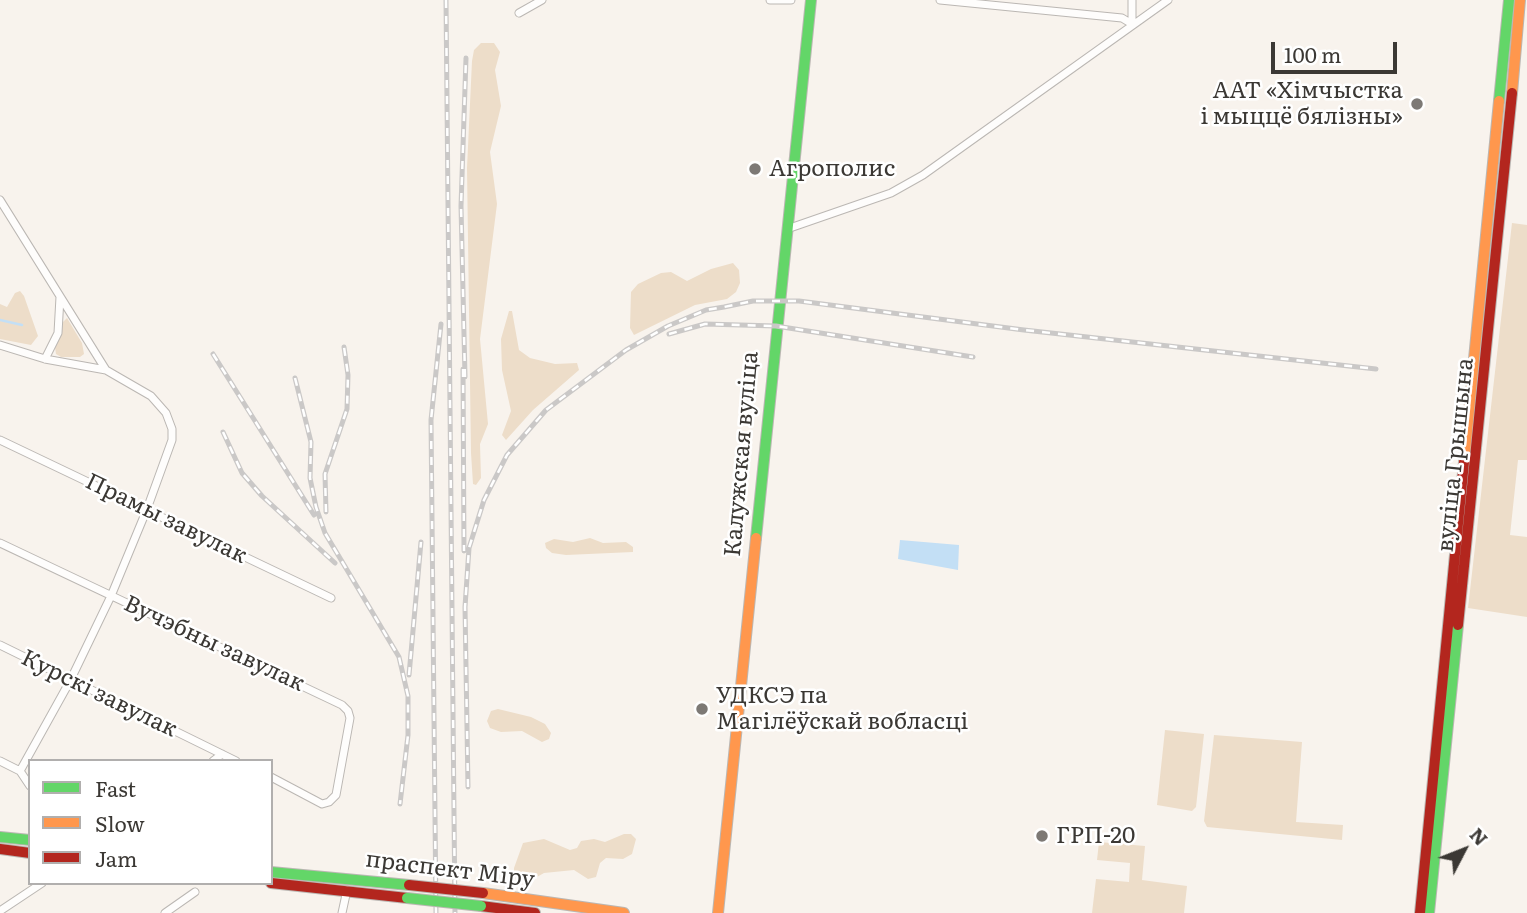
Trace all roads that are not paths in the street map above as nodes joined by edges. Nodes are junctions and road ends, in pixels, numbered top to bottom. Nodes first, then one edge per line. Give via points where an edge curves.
1 (542, 0) edge
2 (769, 0) edge
3 (790, 0) edge
4 (800, 0) edge
5 (811, 0) edge
6 (940, 0) edge
7 (1132, 0) edge
8 (1167, 0) edge
9 (1509, 0) edge
10 (1520, 0) edge
11 (519, 13) dead end
12 (1132, 24) junction
13 (1, 204) edge
14 (788, 229) junction
15 (60, 296) junction
16 (0, 345) edge
17 (44, 359) junction
18 (106, 370) junction
19 (0, 440) edge
20 (147, 509) junction
21 (0, 543) edge
22 (111, 596) junction
23 (331, 598) dead end
24 (0, 645) edge
25 (70, 681) junction
26 (222, 754) junction
27 (216, 759) edge
28 (232, 759) edge
29 (0, 761) edge
30 (20, 771) junction
31 (273, 778) edge
32 (28, 783) edge
33 (0, 837) edge
34 (28, 840) edge
35 (0, 849) edge
36 (28, 853) edge
37 (273, 872) edge
38 (273, 883) edge
39 (39, 885) edge
40 (347, 890) junction
41 (195, 892) dead end
42 (0, 911) edge
43 (165, 913) edge
44 (342, 913) edge
45 (536, 913) edge
46 (624, 913) edge
47 (718, 913) edge
48 (1420, 913) edge
49 (1429, 913) edge

1 - 11 street
2 - 3 street
4 - 5 street
5 - 14 main road, Калужская вуліца
6 - 12 street via 1122,18
7 - 12 street
8 - 12 street
9 - 48 main road, вуліца Грышына
10 - 49 main road, вуліца Грышына
12 - 14 street via 923,175 891,193
13 - 15 street
14 - 47 main road, Калужская вуліца
15 - 17 street via 58,333
15 - 18 street
16 - 17 street
17 - 18 street
18 - 20 street via 151,396 166,412 172,429
19 - 20 street, Прамы завулак
20 - 22 street
20 - 23 street, Прамы завулак
21 - 22 street, Вучэбны завулак
22 - 25 street
22 - 31 street, Вучэбны завулак via 342,705 350,718 336,795 322,804
24 - 25 street, Курскі завулак
25 - 26 street, Курскі завулак
25 - 30 street
26 - 27 street
26 - 28 street, Курскі завулак
29 - 30 street
30 - 32 street
33 - 34 main road
35 - 36 main road
37 - 46 main road, праспект Міру, bridge via 483,893
38 - 40 main road, праспект Міру
39 - 42 street
40 - 44 street
40 - 45 main road, праспект Міру, bridge
41 - 43 street

